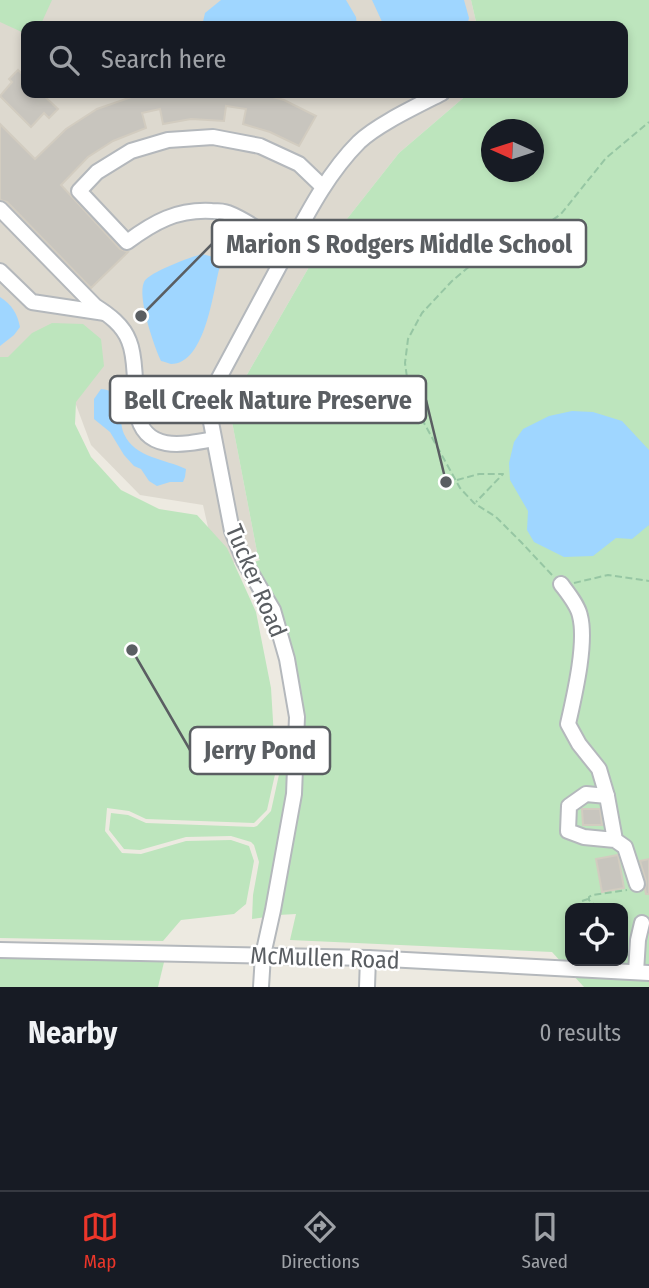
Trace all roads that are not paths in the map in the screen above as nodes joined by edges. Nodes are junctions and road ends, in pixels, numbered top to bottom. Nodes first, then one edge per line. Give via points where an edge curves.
1 (433, 98) edge
2 (323, 187) junction
3 (0, 209) edge
4 (288, 249) junction
5 (0, 271) edge
6 (106, 313) junction
7 (213, 439) junction
8 (561, 584) road end
9 (607, 796) junction
10 (615, 840) junction
11 (633, 887) road end
12 (642, 923) dead end
13 (0, 950) edge
14 (263, 955) junction
15 (368, 958) junction
16 (642, 972) edge
17 (261, 987) edge
18 (367, 987) edge

1 - 2 street, Tucker Road via 369,133
2 - 4 street, Tucker Road
2 - 4 street via 299,164 260,146 214,137 168,140 131,151 97,172 79,191 127,242 172,215 196,210 226,212
3 - 6 street
4 - 7 street, Tucker Road via 215,386 209,417
5 - 6 street via 32,302
6 - 7 street via 131,344 137,412 146,432 164,444
7 - 14 street, Tucker Road via 232,531 273,610 297,717 294,794
8 - 9 street via 580,614 582,637 568,724 599,769
9 - 10 street
9 - 10 street via 586,794 569,806 568,831
10 - 11 street via 625,847
12 - 16 street via 638,940
13 - 14 street, McMullen Road
14 - 15 street, McMullen Road
14 - 17 street, Tucker Road
15 - 16 street, McMullen Road
15 - 18 street

